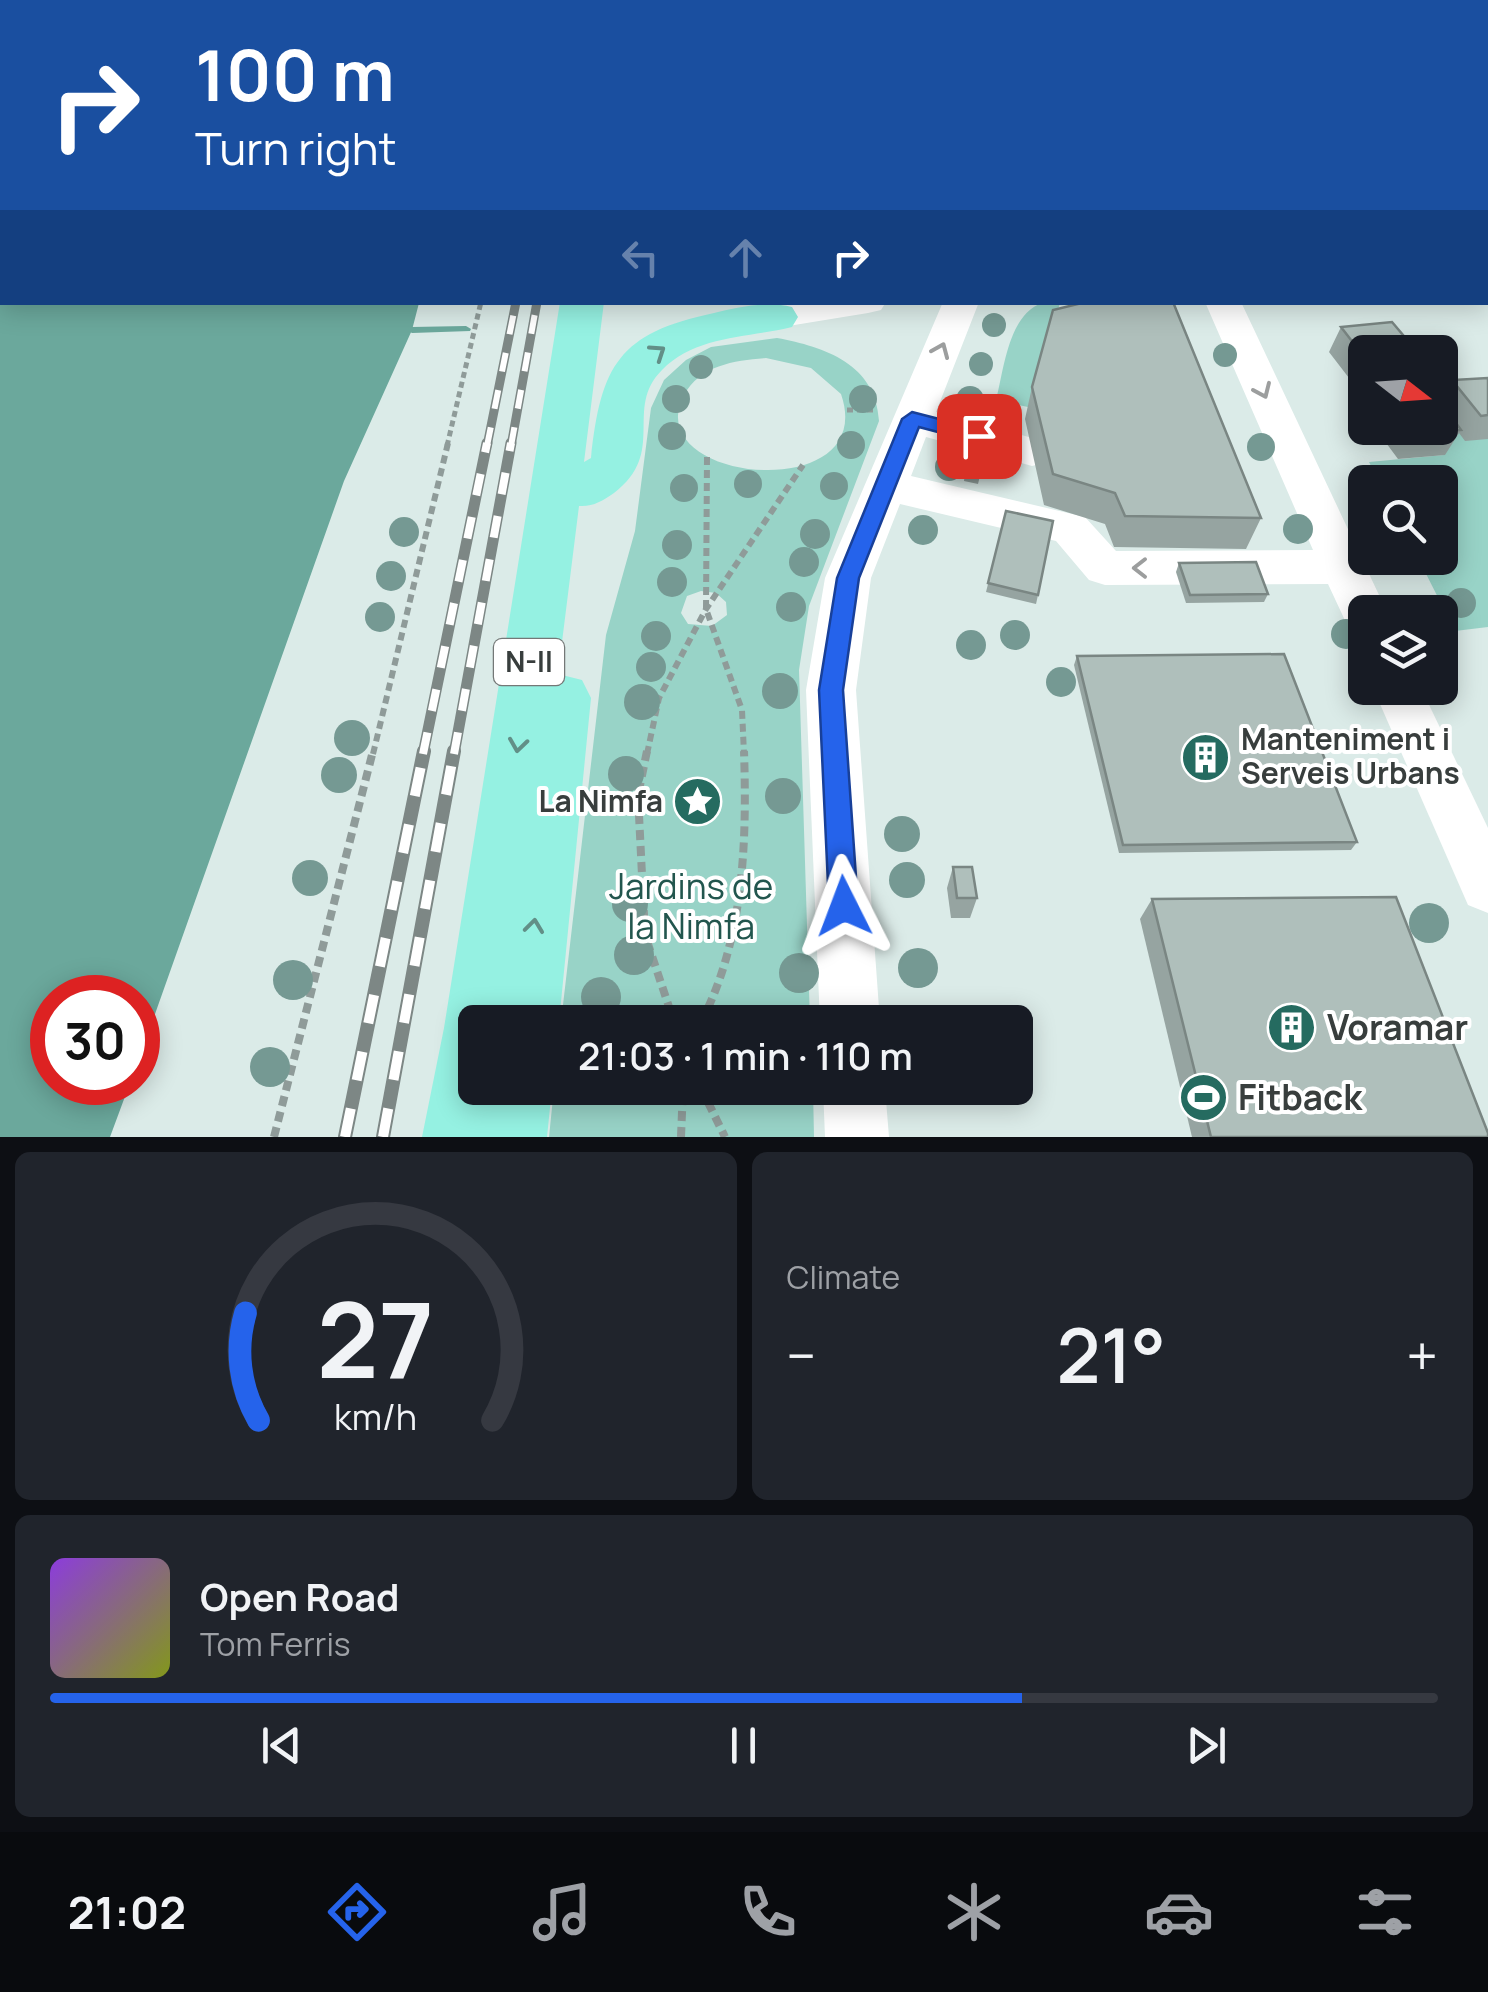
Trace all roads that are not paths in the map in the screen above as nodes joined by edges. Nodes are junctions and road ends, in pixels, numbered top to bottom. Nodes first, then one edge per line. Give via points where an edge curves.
1 (582, 305) edge
2 (606, 305) edge
3 (841, 305) edge
4 (960, 305) edge
5 (1224, 305) edge
6 (786, 311) edge
7 (932, 423) junction
8 (1036, 467) dead end
9 (884, 485) junction
10 (583, 489) junction
11 (1342, 566) junction
12 (1355, 595) edge
13 (1406, 705) edge
14 (1488, 887) edge
15 (480, 1005) edge
16 (524, 1005) edge
17 (849, 1005) edge
18 (466, 1105) edge
19 (512, 1105) edge
20 (855, 1105) edge
21 (462, 1137) edge
22 (508, 1137) edge
23 (857, 1137) edge

1 -> 15 main road, N-II
2 - 10 main road
3 - 6 street
7 -> 4 street
5 -> 11 street via 1299,507
10 -> 6 main road via 615,466 624,392 644,360 716,323
7 - 8 street
7 - 9 street
11 -> 9 street via 1105,568 1070,528
9 - 17 street via 848,578 831,690
16 -> 10 main road
11 - 12 street
13 - 14 street
18 - 21 main road
19 - 22 main road
20 - 23 street

